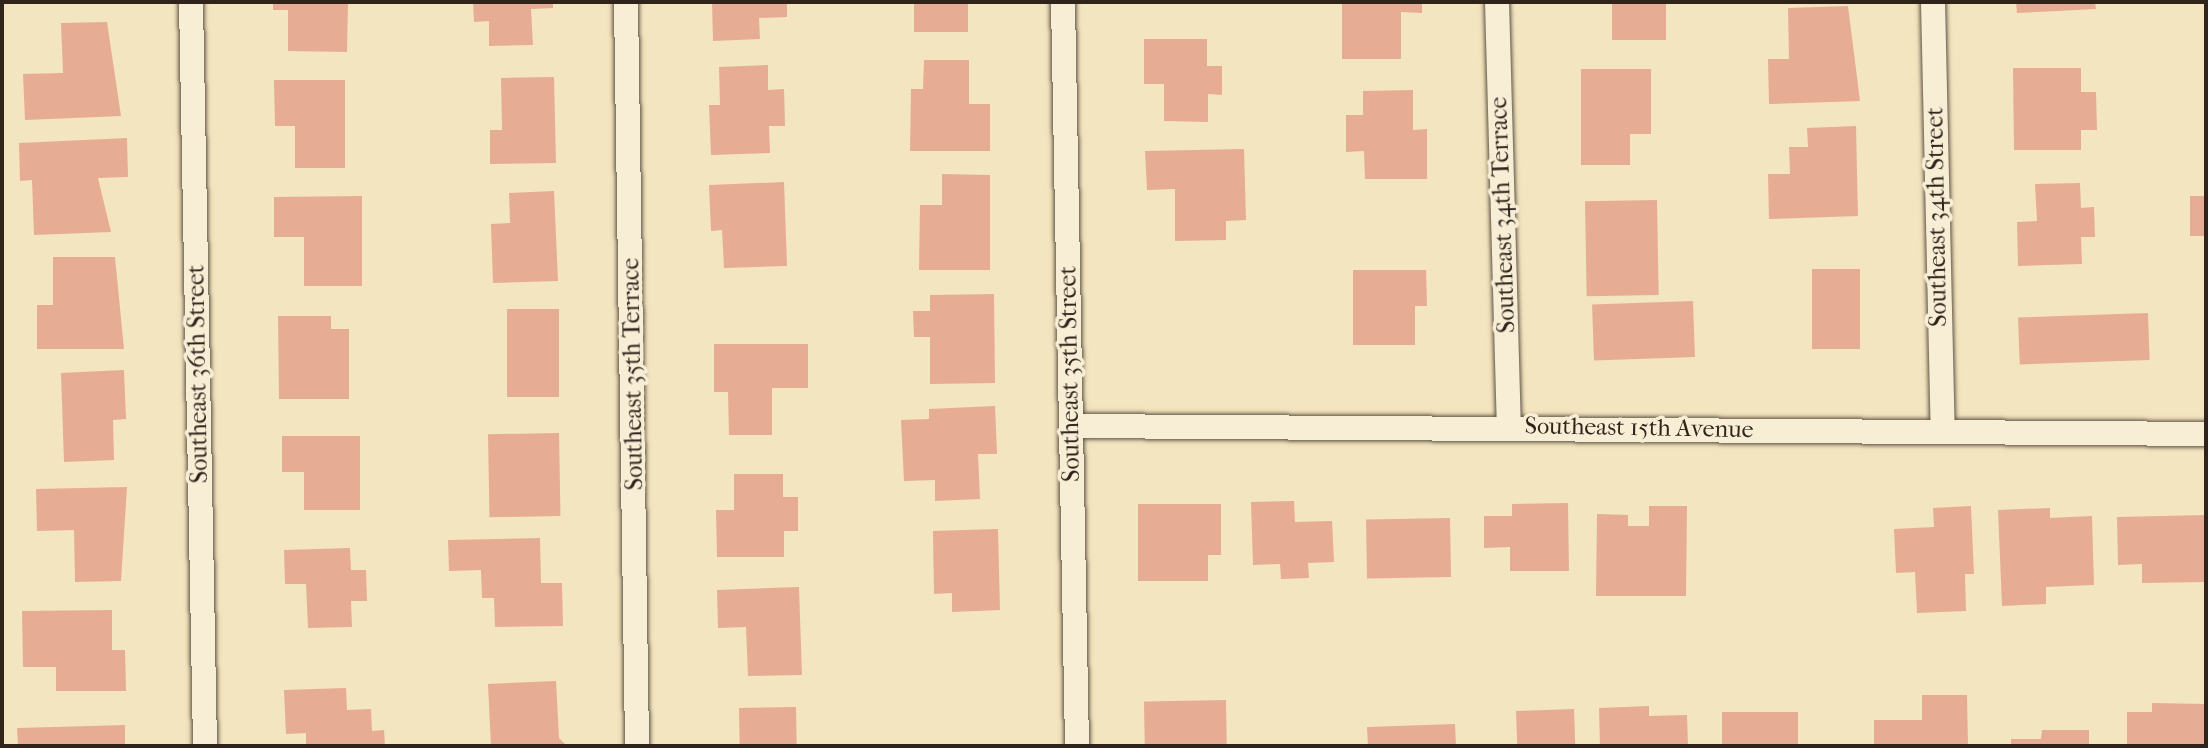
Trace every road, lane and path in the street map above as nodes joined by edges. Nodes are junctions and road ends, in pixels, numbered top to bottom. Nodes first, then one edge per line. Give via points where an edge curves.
1 (191, 2) edge
2 (626, 2) edge
3 (1063, 2) edge
4 (1497, 2) edge
5 (1933, 2) edge
6 (1072, 426) junction
7 (1509, 427) junction
8 (1943, 431) junction
9 (2206, 434) edge
10 (205, 746) edge
11 (637, 746) edge
12 (1077, 746) edge

1 - 10 street, Southeast 36th Street
2 - 11 street, Southeast 35th Terrace
3 - 6 street, Southeast 35th Street
4 - 7 street, Southeast 34th Terrace
5 - 8 street, Southeast 34th Street
6 - 7 street, Southeast 15th Avenue
6 - 12 street, Southeast 35th Street
7 - 8 street, Southeast 15th Avenue
8 - 9 street, Southeast 15th Avenue

